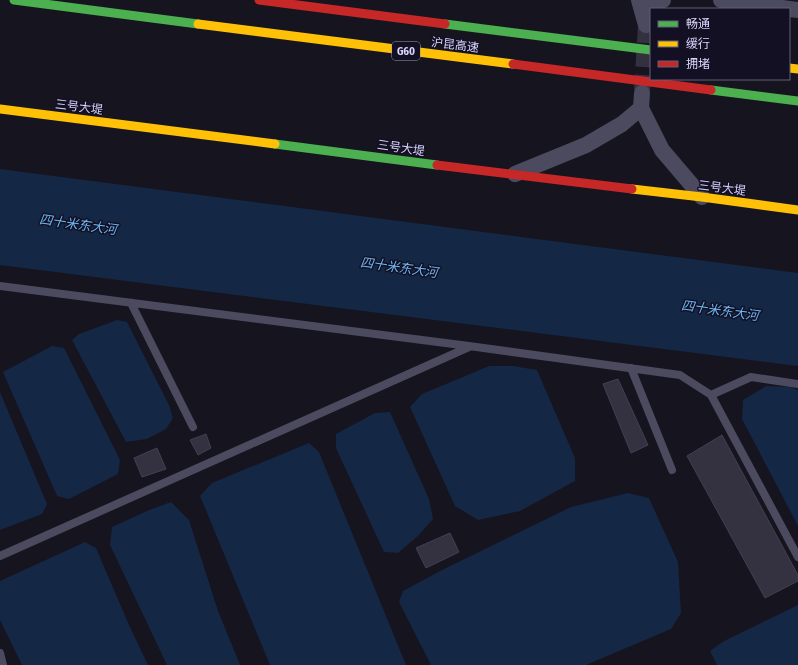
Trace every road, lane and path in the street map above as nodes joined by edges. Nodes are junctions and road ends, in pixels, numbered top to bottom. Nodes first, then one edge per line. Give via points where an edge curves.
1 (14, 0) edge
2 (259, 0) edge
3 (663, 0) edge
4 (721, 0) edge
5 (639, 2) edge
6 (783, 8) edge
7 (646, 25) tunnel mouth
8 (650, 50) edge
9 (798, 101) edge
10 (0, 109) edge
11 (514, 175) junction
12 (702, 197) junction
13 (798, 210) edge
14 (0, 286) edge
15 (131, 303) junction
16 (469, 346) junction
17 (631, 368) junction
18 (798, 384) edge
19 (711, 395) junction
20 (193, 427) dead end
21 (672, 470) dead end
22 (0, 556) edge
23 (798, 557) edge
24 (0, 653) edge
25 (3, 665) edge

1 - 9 main road, 沪昆高速 / G60
2 - 8 main road, 沪昆高速
3 - 5 street
4 - 6 street
5 - 7 street
10 - 11 main road, 三号大堤
11 - 12 main road, 三号大堤
11 - 12 street via 586,145 622,124 641,100 662,150
12 - 13 main road, 三号大堤
14 - 15 lane
15 - 16 lane
15 - 20 lane
16 - 17 lane
16 - 22 lane
17 - 19 lane via 680,375
17 - 21 lane
18 - 19 lane via 750,378
19 - 23 lane
24 - 25 lane

